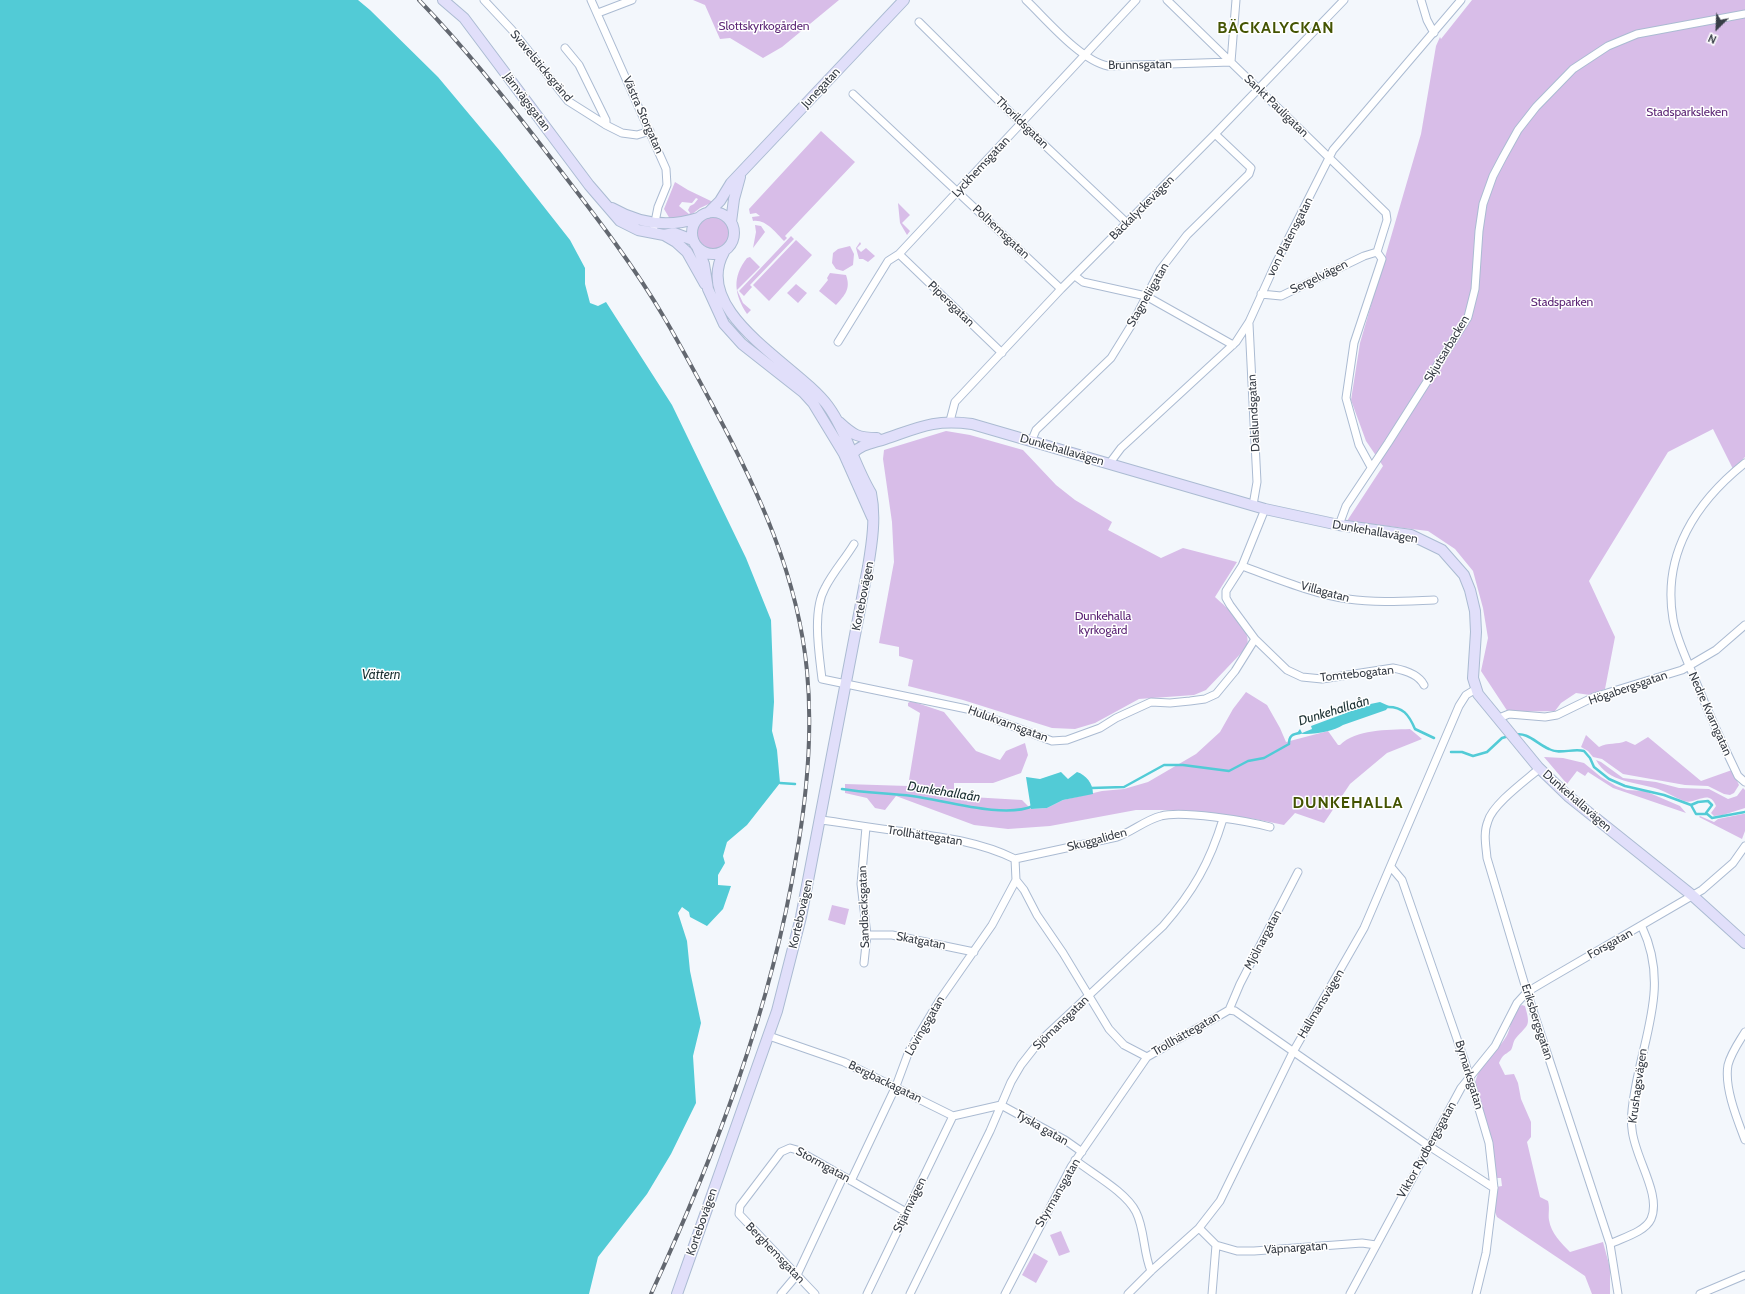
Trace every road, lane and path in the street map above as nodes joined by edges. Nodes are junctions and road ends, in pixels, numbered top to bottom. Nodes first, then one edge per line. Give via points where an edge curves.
1 (443, 0) edge
2 (484, 0) edge
3 (591, 0) edge
4 (632, 0) edge
5 (904, 0) edge
6 (1026, 0) edge
7 (1136, 0) edge
8 (1167, 0) edge
9 (1236, 0) edge
10 (1344, 0) edge
11 (1421, 0) edge
12 (1461, 0) edge
13 (598, 13) junction
14 (1745, 14) edge
15 (919, 22) dead end
16 (1434, 33) junction
17 (565, 48) dead end
18 (1084, 55) junction
19 (1231, 62) junction
20 (1258, 89) junction
21 (853, 94) dead end
22 (1022, 124) junction
23 (606, 125) junction
24 (650, 130) junction
25 (1215, 134) junction
26 (1329, 158) junction
27 (740, 176) junction
28 (958, 191) junction
29 (609, 206) junction
30 (708, 213) junction
31 (698, 218) junction
32 (731, 222) junction
33 (655, 223) junction
34 (1127, 223) junction
35 (653, 233) junction
36 (664, 235) junction
37 (695, 244) junction
38 (724, 252) junction
39 (1377, 252) junction
40 (899, 254) junction
41 (1075, 276) junction
42 (708, 289) junction
43 (1061, 289) junction
44 (1261, 294) junction
45 (1146, 296) junction
46 (1249, 322) junction
47 (838, 342) dead end
48 (1233, 345) junction
49 (1002, 353) junction
50 (837, 421) junction
51 (950, 421) junction
52 (886, 439) junction
53 (1031, 442) junction
54 (852, 454) junction
55 (1745, 463) edge
56 (1109, 464) junction
57 (1371, 467) junction
58 (1253, 505) junction
59 (1265, 509) junction
60 (873, 521) junction
61 (1339, 525) junction
62 (854, 544) dead end
63 (1242, 566) junction
64 (1434, 600) dead end
65 (1745, 625) edge
66 (1255, 639) junction
67 (1689, 666) junction
68 (846, 683) junction
69 (1424, 685) dead end
70 (1476, 689) junction
71 (1499, 718) junction
72 (1540, 768) junction
73 (1745, 782) edge
74 (1224, 819) junction
75 (821, 820) junction
76 (866, 827) junction
77 (1270, 827) dead end
78 (1745, 846) edge
79 (1015, 859) junction
80 (1390, 867) junction
81 (1298, 872) dead end
82 (1016, 880) junction
83 (1693, 896) junction
84 (1642, 926) junction
85 (867, 935) junction
86 (1745, 943) edge
87 (974, 952) junction
88 (864, 962) dead end
89 (1527, 992) junction
90 (1089, 995) junction
91 (1230, 1010) junction
92 (1745, 1032) edge
93 (769, 1036) junction
94 (1293, 1052) junction
95 (1147, 1056) junction
96 (1470, 1076) junction
97 (896, 1086) junction
98 (1001, 1105) junction
99 (954, 1116) junction
100 (1745, 1140) edge
101 (1429, 1146) junction
102 (1082, 1152) junction
103 (1075, 1160) junction
104 (843, 1177) junction
105 (851, 1181) junction
106 (1494, 1188) junction
107 (738, 1210) joint
108 (906, 1212) junction
109 (1199, 1228) junction
110 (1376, 1244) junction
111 (1610, 1244) junction
112 (1216, 1245) junction
113 (1150, 1271) junction
114 (797, 1275) junction
115 (1745, 1275) edge
116 (677, 1294) edge
117 (780, 1294) edge
118 (815, 1294) edge
119 (867, 1294) edge
120 (910, 1294) edge
121 (1005, 1294) edge
122 (1128, 1294) edge
123 (1212, 1294) edge
124 (1350, 1294) edge
125 (1476, 1294) edge
126 (1618, 1294) edge
127 (1700, 1294) edge

1 - 29 street, Järnvägsgatan via 468,24 589,185
2 - 23 street, Svavelsticksgränd via 512,30 562,95
3 - 13 street, Västra Storgatan
4 - 13 street
5 - 27 street, Junegatan
6 - 18 street, Brunnsgatan
7 - 18 street, Lyckhemsgatan
8 - 19 street, Sankt Pauligatan
9 - 19 street
10 - 20 street, Bäckalyckevägen
11 - 16 street
12 - 16 street, von Platensgatan
13 - 24 street, Västra Storgatan
14 - 57 street, Skjutsarbacken via 1637,34 1608,46 1577,65 1536,106 1517,133 1493,176 1483,204 1475,289 1468,317
15 - 22 street, Thorildsgatan
16 - 26 street, von Platensgatan via 1338,144
17 - 23 street via 579,65 606,120
18 - 19 street, Brunnsgatan via 1096,63 1108,66
18 - 22 street, Lyckhemsgatan
19 - 20 street, Sankt Pauligatan
20 - 25 street, Bäckalyckevägen
20 - 26 street, Sankt Pauligatan
21 - 28 street, Polhemsgatan
22 - 28 street, Lyckhemsgatan
22 - 34 street, Thorildsgatan
23 - 24 street, Svavelsticksgränd via 637,135
24 - 33 street, Västra Storgatan via 668,175
25 - 34 street, Bäckalyckevägen
25 - 45 street, Stagneliigatan via 1251,168 1249,174 1187,235 1160,270
26 - 39 street, Sankt Pauligatan via 1386,213 1387,220
26 - 44 street, von Platensgatan
27 - 30 street, Junegatan
27 - 32 street, Junegatan
28 - 40 street, Lyckhemsgatan
28 - 43 street, Polhemsgatan
29 - 33 street, Järnvägsgatan via 632,218
29 - 35 street, Järnvägsgatan via 626,225
30 - 31 street
30 - 32 street via 722,214
31 - 33 street, Järnvägsgatan via 673,225
31 - 37 street via 692,230
32 - 38 street via 734,239
33 - 35 street, Västra Storgatan
34 - 41 street, Bäckalyckevägen
35 - 36 street, Järnvägsgatan
36 - 37 street, Järnvägsgatan via 674,233
36 - 42 street via 687,252
37 - 38 street via 710,255
37 - 42 street, Kortebovägen via 704,264
38 - 50 street, Kortebovägen via 718,264 717,275 730,313 754,340 816,391
39 - 44 street, Sergelvägen via 1281,296
39 - 57 street via 1382,259 1354,343 1346,398 1359,445
40 - 47 street, Lyckhemsgatan via 887,263
40 - 49 street, Pipersgatan
41 - 43 street, Bäckalyckevägen
41 - 45 street via 1083,282
42 - 54 street, Kortebovägen via 719,316 732,334 803,392
43 - 49 street, Bäckalyckevägen
44 - 46 street, von Platensgatan
45 - 48 street
45 - 53 street, Stagneliigatan via 1111,358 1036,430
46 - 48 street, von Platensgatan
46 - 58 street, Dalslundsgatan via 1258,482
48 - 56 street, von Platensgatan via 1121,448
49 - 51 street, Bäckalyckevägen via 955,402
50 - 52 street via 860,438
50 - 54 street, Kortebovägen
51 - 52 street, Dunkehallavägen via 925,425
51 - 53 street, Dunkehallavägen via 972,424
52 - 54 street, Dunkehallavägen via 858,448
53 - 56 street, Dunkehallavägen
54 - 60 street, Kortebovägen
54 - 60 street, Kortebovägen via 871,493 874,505
55 - 67 street, Nedre Kvarngatan via 1718,486 1701,507 1682,539 1676,555 1672,573 1671,604
56 - 58 street, Dunkehallavägen
57 - 61 street, Skjutsarbacken via 1346,506
58 - 59 street, Dunkehallavägen
59 - 61 street, Dunkehallavägen
59 - 63 street, Tomtebogatan
60 - 68 street, Kortebovägen via 868,567
61 - 70 street, Dunkehallavägen via 1411,535 1442,550 1452,560 1464,575 1475,611 1476,632 1472,663
62 - 68 street, Hulukvarnsgatan via 824,589 818,625 822,679
63 - 64 street, Villagatan via 1332,597 1348,600
63 - 66 street, Tomtebogatan via 1229,585 1226,598
65 - 67 street, Högabergsgatan via 1716,650
66 - 68 street, Hulukvarnsgatan via 1235,671 1216,694 1190,701 1151,702 1100,728 1067,740 1052,741 968,709
66 - 69 street, Tomtebogatan via 1286,670 1302,677 1322,679 1393,668 1402,669 1415,676 1422,680
67 - 71 street, Högabergsgatan via 1594,697 1558,715 1545,717 1509,714
67 - 73 street, Nedre Kvarngatan via 1713,725 1738,776
68 - 75 street, Kortebovägen
70 - 71 street, Dunkehallavägen
70 - 80 street, Hallmansvägen via 1466,695 1459,706
71 - 72 street, Dunkehallavägen
72 - 83 street, Dunkehallavägen via 1568,796
72 - 89 street, Eriksbergsgatan via 1492,810 1487,822 1485,839 1487,858
74 - 77 street, Skuggaliden
74 - 79 street, Skuggaliden via 1170,814 1149,820 1117,837
74 - 90 street, Sjömansgatan via 1200,877 1180,907
75 - 76 street, Trollhättegatan
75 - 93 street, Kortebovägen via 801,917
76 - 79 street, Trollhättegatan via 974,844 995,849
76 - 85 street, Sandbacksgatan via 861,884
78 - 83 street, Forsgatan via 1719,877
79 - 82 street
80 - 94 street, Hallmansvägen via 1364,928
80 - 96 street, Bymarksgatan via 1402,880
81 - 91 street, Mjölnargatan via 1240,984
82 - 87 street, Lövingsgatan
82 - 90 street, Trollhättegatan
83 - 84 street, Forsgatan
83 - 86 street, Dunkehallavägen
84 - 89 street, Forsgatan
84 - 111 street, Krushagsvägen via 1652,949 1656,977 1633,1107 1632,1129 1642,1167 1653,1194 1654,1205 1651,1220 1643,1228
85 - 87 street, Skatgatan via 892,935
85 - 88 street, Sandbacksgatan
87 - 97 street, Lövingsgatan via 922,1027 909,1051
89 - 96 street, Viktor Rydbergsgatan via 1517,1003 1495,1046
89 - 111 street, Eriksbergsgatan
90 - 95 street, Trollhättegatan via 1115,1038 1131,1050
90 - 98 street, Sjömansgatan via 1029,1054 1011,1082
91 - 94 street, Trollhättegatan
91 - 95 street, Trollhättegatan
92 - 100 street via 1728,1064 1727,1076 1736,1118
93 - 97 street, Bergbackagatan via 844,1062
93 - 116 street, Kortebovägen
94 - 101 street, Trollhättegatan
94 - 109 street, Hallmansvägen via 1220,1201
95 - 102 street, Styrmansgatan
96 - 101 street, Viktor Rydbergsgatan
96 - 106 street, Bymarksgatan via 1489,1143
97 - 99 street, Bergbackagatan
97 - 105 street, Lövingsgatan
98 - 99 street
98 - 102 street, Tyska gatan
98 - 120 street, Sjömansgatan
99 - 108 street, Stjärnvägen
101 - 106 street, Trollhättegatan
101 - 110 street, Viktor Rydbergsgatan
102 - 103 street, Styrmansgatan
103 - 113 street, Tyska gatan via 1121,1194 1136,1212 1145,1259
103 - 121 street, Styrmansgatan
104 - 105 street, Stormgatan
104 - 107 street, Stormgatan via 797,1150 786,1149 781,1152
104 - 114 street
105 - 108 street, Stormgatan
106 - 125 street, Bymarksgatan via 1486,1254
107 - 114 street, Berghemsgatan
108 - 119 street, Stjärnvägen
109 - 112 street
109 - 113 street, Hallmansvägen
110 - 112 street, Väpnargatan via 1254,1251 1237,1251
110 - 124 street, Viktor Rydbergsgatan
111 - 126 street, Eriksbergsgatan
112 - 123 street
113 - 122 street, Hallmansvägen
114 - 117 street
114 - 118 street, Berghemsgatan
115 - 127 street

